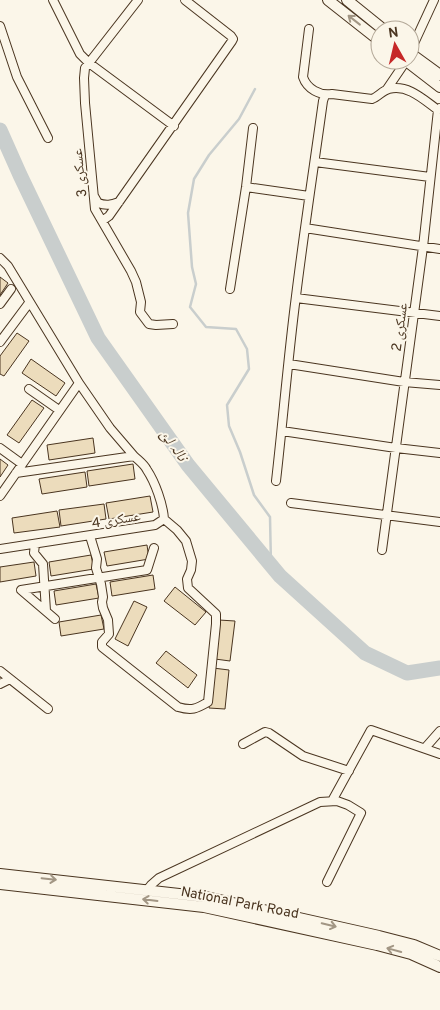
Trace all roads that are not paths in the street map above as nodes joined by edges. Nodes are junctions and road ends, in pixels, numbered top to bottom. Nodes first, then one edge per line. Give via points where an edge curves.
1 (53, 0) edge
2 (138, 0) edge
3 (185, 0) edge
4 (328, 0) edge
5 (347, 0) edge
6 (434, 0) edge
7 (372, 20) edge
8 (0, 26) edge
9 (310, 29) dead end
10 (420, 30) edge
11 (370, 33) edge
12 (420, 60) edge
13 (89, 63) junction
14 (399, 70) edge
15 (418, 70) edge
16 (440, 75) edge
17 (440, 87) edge
18 (387, 89) junction
19 (325, 95) junction
20 (439, 109) edge
21 (174, 126) junction
22 (253, 128) dead end
23 (48, 138) dead end
24 (315, 162) junction
25 (430, 177) junction
26 (246, 187) junction
27 (94, 196) junction
28 (309, 196) junction
29 (120, 202) junction
30 (102, 221) junction
31 (305, 228) junction
32 (423, 247) junction
33 (440, 249) edge
34 (0, 258) edge
35 (11, 289) dead end
36 (230, 289) dead end
37 (296, 298) junction
38 (30, 303) junction
39 (0, 304) edge
40 (413, 313) junction
41 (440, 316) edge
42 (173, 324) dead end
43 (0, 342) edge
44 (289, 364) junction
45 (404, 382) junction
46 (78, 383) junction
47 (440, 386) edge
48 (30, 390) dead end
49 (59, 410) junction
50 (282, 431) junction
51 (0, 448) edge
52 (396, 448) junction
53 (440, 454) edge
54 (134, 456) junction
55 (22, 464) junction
56 (16, 473) junction
57 (276, 482) dead end
58 (0, 496) edge
59 (291, 503) dead end
60 (386, 516) junction
61 (164, 519) junction
62 (440, 522) edge
63 (90, 536) junction
64 (35, 544) junction
65 (154, 548) dead end
66 (0, 550) edge
67 (382, 550) dead end
68 (99, 577) junction
69 (44, 586) junction
70 (46, 611) junction
71 (55, 619) dead end
72 (0, 672) edge
73 (10, 679) junction
74 (0, 684) edge
75 (48, 709) dead end
76 (440, 731) edge
77 (243, 744) dead end
78 (425, 748) junction
79 (440, 754) edge
80 (349, 771) junction
81 (332, 801) junction
82 (0, 874) edge
83 (327, 882) dead end
84 (0, 884) edge
85 (147, 890) junction
86 (440, 956) edge
87 (440, 966) edge

1 - 13 street via 80,54
2 - 13 street, عسکری 3
3 - 21 street via 233,39
11 -> 4 street
5 - 7 street
6 - 10 street
8 - 23 street via 17,76
9 - 19 street via 303,77 312,89
12 - 16 street
13 - 21 street
13 - 27 street, عسکری 3 via 85,68 84,103
14 - 18 street
15 - 17 street
18 - 19 street via 372,99
18 - 20 street via 409,91
19 - 24 street
20 - 25 street, عسکری 2
21 - 29 street
22 - 26 street
24 - 25 street
24 - 28 street
25 - 32 street, عسکری 2
26 - 28 street
26 - 36 street
27 - 29 street via 105,206
27 - 30 street, عسکری 3 via 95,209
28 - 31 street
29 - 30 street
30 - 42 street, عسکری 3 via 136,282 140,312 144,318 149,324
31 - 32 street
31 - 37 street
32 - 33 street
32 - 40 street, عسکری 2
34 - 38 street
35 - 39 street
37 - 40 street
37 - 44 street
38 - 43 street
38 - 46 street
40 - 41 street
40 - 45 street, عسکری 2
44 - 45 street
44 - 50 street
45 - 47 street
45 - 52 street, عسکری 2
46 - 49 street
46 - 54 street
48 - 49 street
49 - 55 street
50 - 52 street
50 - 57 street
51 - 55 street
52 - 53 street
52 - 60 street, عسکری 2
54 - 56 street
54 - 61 street via 147,468
55 - 56 street
56 - 58 street
59 - 60 street
60 - 62 street
60 - 67 street, عسکری 2
61 - 63 street, عسکری 4 via 155,525
61 - 68 street via 186,541 192,560 188,588 216,614 208,702 188,710 178,707 102,648 102,642 109,634 109,623 103,608
63 - 64 street, عسکری 4
63 - 68 street
64 - 66 street, عسکری 4
64 - 69 street via 34,553 43,564
65 - 68 street via 147,570
68 - 69 street
69 - 70 street
69 - 70 street via 20,590
70 - 71 street
72 - 73 street
73 - 74 street
73 - 75 street
76 - 78 street
77 - 80 street via 269,733 303,756
78 - 79 street
78 - 80 street via 371,730
80 - 81 street
81 - 83 street via 361,813
81 - 85 street via 320,802 159,878
82 -> 85 street, National Park Road
87 -> 84 street, National Park Road via 377,945 204,906
85 -> 86 street, National Park Road via 206,897 333,925 414,945

